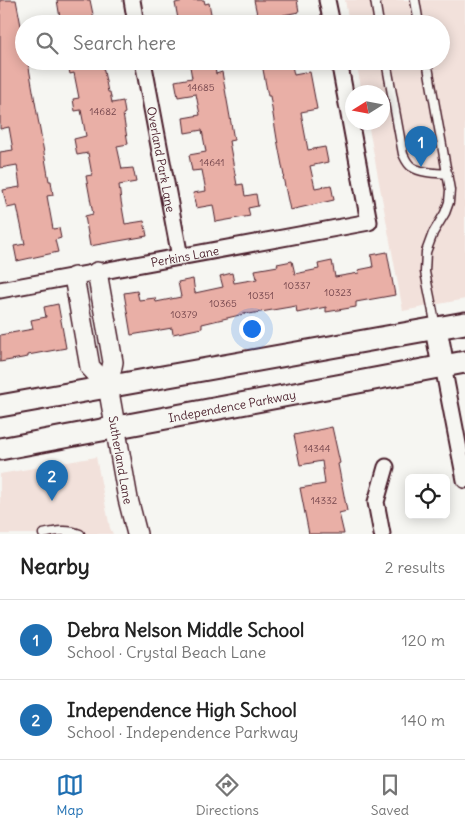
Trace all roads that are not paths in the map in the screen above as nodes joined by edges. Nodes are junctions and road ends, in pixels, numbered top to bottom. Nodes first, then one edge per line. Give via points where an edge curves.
1 (132, 0) edge
2 (327, 0) edge
3 (375, 0) edge
4 (415, 0) edge
5 (134, 15) edge
6 (330, 15) edge
7 (378, 15) edge
8 (418, 15) edge
9 (145, 70) edge
10 (341, 70) edge
11 (388, 70) edge
12 (429, 70) edge
13 (448, 174) junction
14 (180, 257) junction
15 (97, 272) junction
16 (74, 277) junction
17 (0, 290) edge
18 (465, 323) edge
19 (436, 328) junction
20 (465, 362) edge
21 (443, 366) junction
22 (108, 386) junction
23 (0, 406) edge
24 (115, 428) junction
25 (0, 449) edge
26 (386, 467) dead end
27 (465, 480) edge
28 (43, 534) edge
29 (80, 534) edge
30 (137, 534) edge
31 (382, 534) edge

1 - 5 street
2 - 6 street
3 - 7 lane
4 - 8 lane
9 - 14 street, Overland Park Lane
10 - 14 street, Perkins Lane via 369,222
11 - 13 lane via 407,162 420,170
12 - 13 lane
13 - 19 lane via 449,202 426,252 425,272
14 - 15 street, Perkins Lane
15 - 16 street, Perkins Lane
15 - 22 street, Sutherland Lane via 113,362
16 - 17 street, Perkins Lane
16 - 22 street via 90,367
18 - 19 main road
19 - 21 main road
19 - 22 main road
20 - 21 main road, Independence Parkway
21 - 24 main road, Independence Parkway
21 - 27 street
22 - 23 main road
22 - 24 street, Sutherland Lane
24 - 25 main road, Independence Parkway
24 - 30 street, Sutherland Lane
26 - 31 street via 376,502
28 - 29 lane via 68,530

